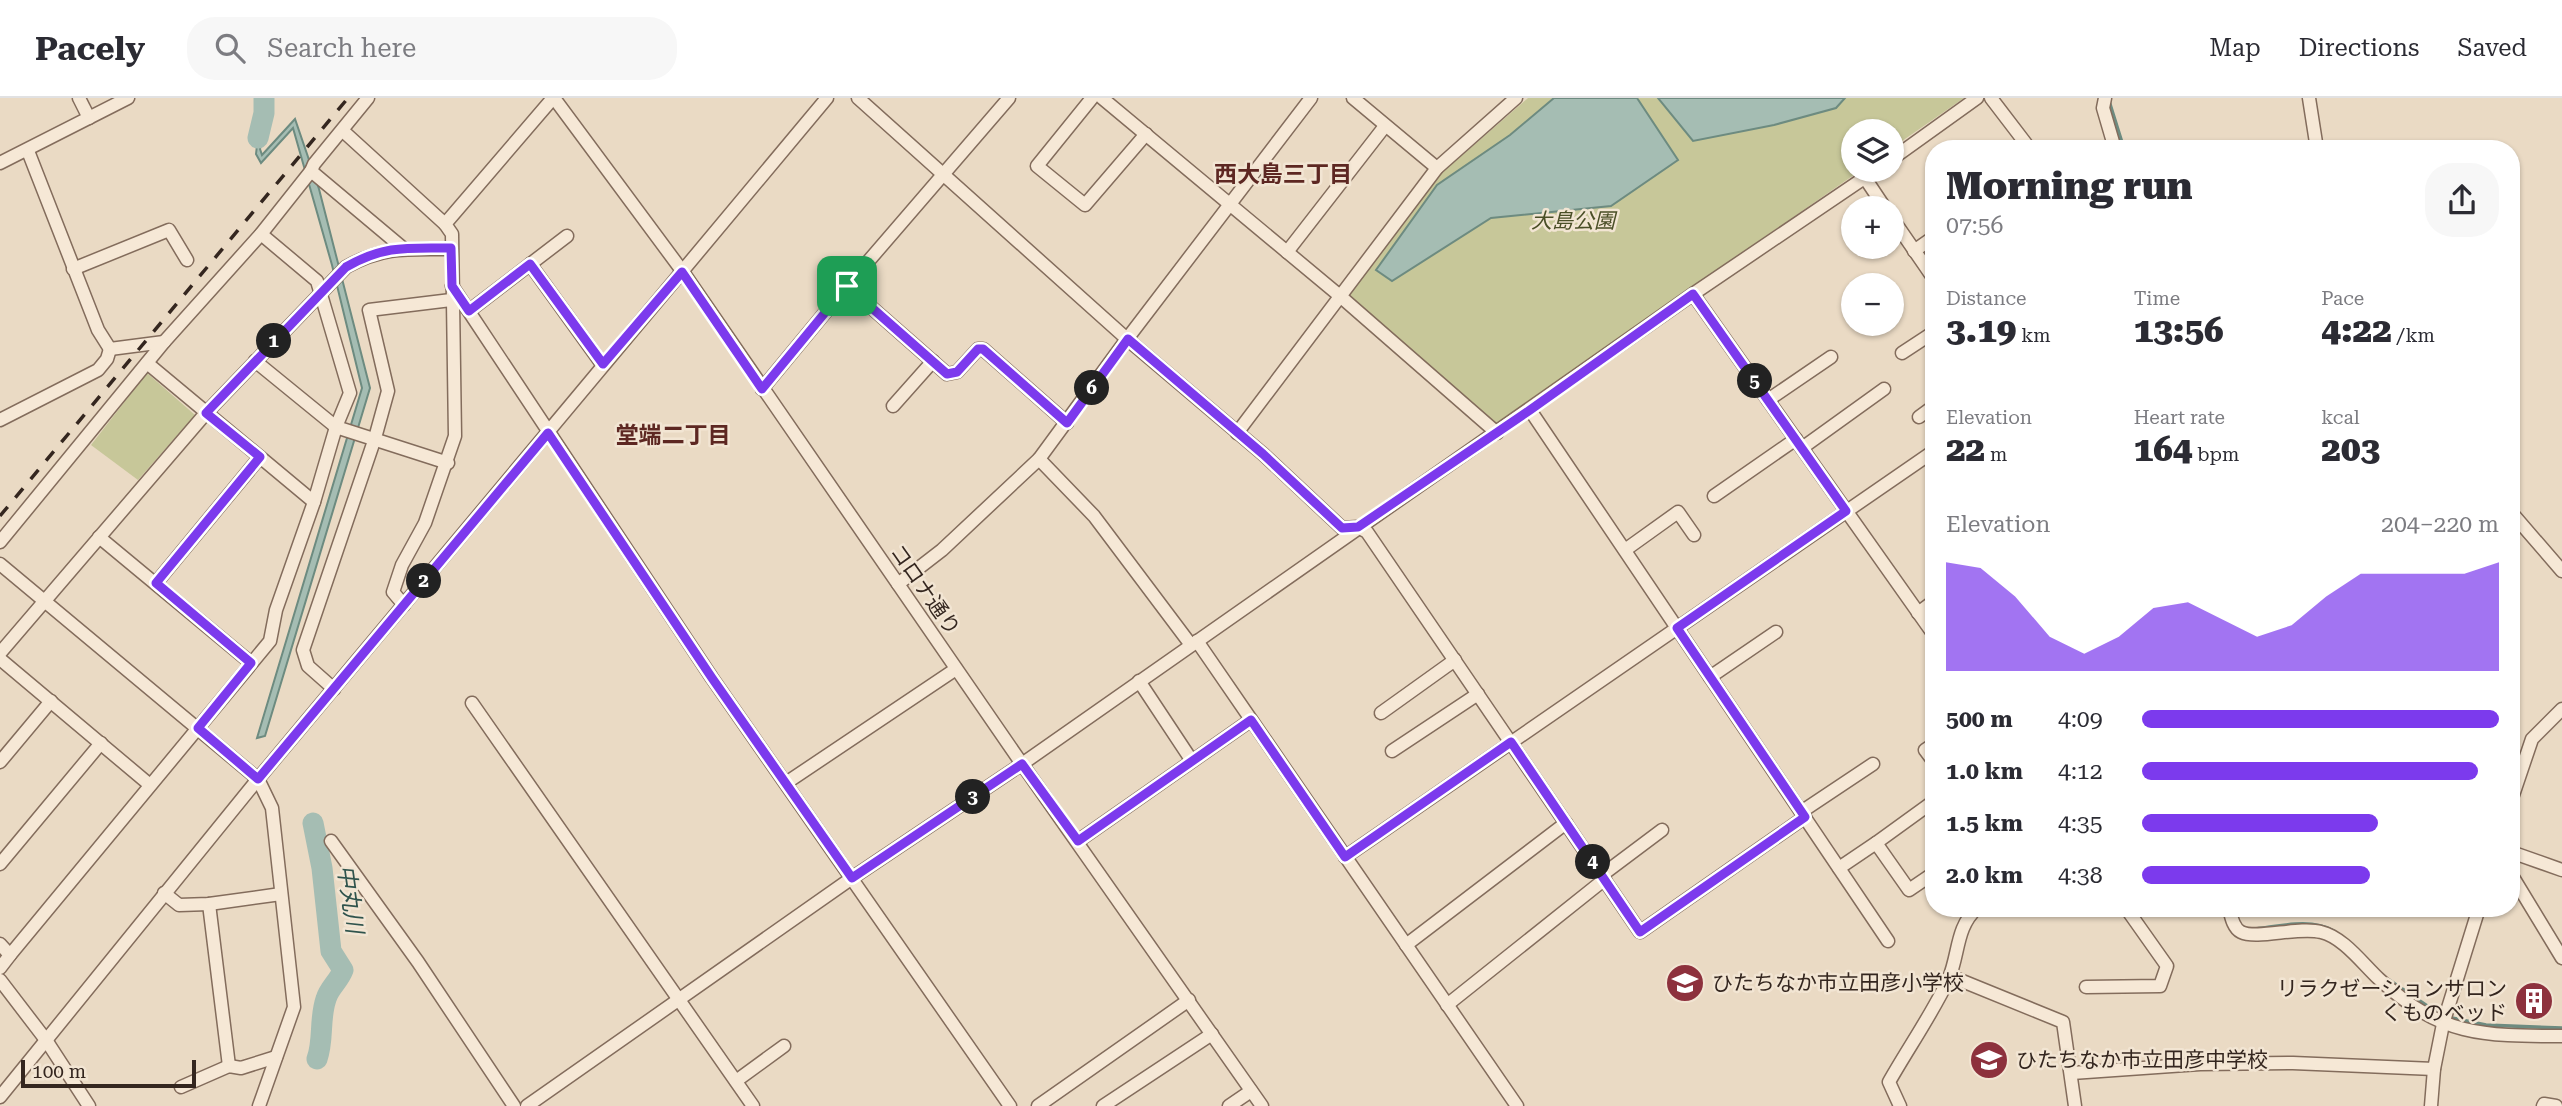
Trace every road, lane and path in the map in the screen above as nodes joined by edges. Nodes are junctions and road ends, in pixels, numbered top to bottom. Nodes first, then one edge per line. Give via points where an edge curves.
1 (79, 98) edge
2 (128, 98) edge
3 (368, 98) edge
4 (553, 98) edge
5 (827, 98) edge
6 (858, 98) edge
7 (1009, 98) edge
8 (1092, 98) edge
9 (1102, 98) edge
10 (1311, 98) edge
11 (1353, 98) edge
12 (1516, 98) edge
13 (1977, 98) edge
14 (1992, 98) edge
15 (2105, 98) edge
16 (2309, 98) edge
17 (89, 118) junction
18 (1385, 126) junction
19 (343, 131) junction
20 (1146, 134) junction
21 (2022, 140) edge
22 (2112, 140) edge
23 (2316, 140) edge
24 (1904, 150) edge
25 (28, 151) junction
26 (0, 163) edge
27 (1437, 168) junction
28 (311, 171) junction
29 (943, 174) junction
30 (1858, 182) edge
31 (1230, 205) junction
32 (445, 225) junction
33 (261, 234) junction
34 (567, 236) dead end
35 (1904, 236) edge
36 (1925, 243) edge
37 (404, 248) junction
38 (451, 248) junction
39 (1914, 251) junction
40 (1287, 252) junction
41 (187, 260) dead end
42 (530, 264) junction
43 (1925, 266) edge
44 (73, 269) junction
45 (682, 272) junction
46 (452, 286) junction
47 (847, 286) junction
48 (320, 292) junction
49 (1693, 294) junction
50 (1340, 296) junction
51 (452, 300) junction
52 (469, 311) junction
53 (1925, 338) edge
54 (1128, 339) junction
55 (164, 342) junction
56 (110, 349) junction
57 (1902, 353) dead end
58 (1831, 357) dead end
59 (255, 361) junction
60 (933, 361) junction
61 (147, 363) junction
62 (603, 364) junction
63 (762, 389) junction
64 (1884, 389) dead end
65 (1768, 400) junction
66 (893, 406) dead end
67 (1530, 410) junction
68 (206, 413) junction
69 (1925, 413) edge
70 (1919, 417) dead end
71 (0, 421) edge
72 (1067, 423) junction
73 (336, 427) junction
74 (548, 433) junction
75 (1237, 433) junction
76 (1497, 433) junction
77 (375, 438) junction
78 (1799, 443) junction
79 (260, 457) junction
80 (1925, 457) edge
81 (1039, 459) junction
82 (447, 463) junction
83 (1714, 496) dead end
84 (314, 502) junction
85 (1846, 511) junction
86 (2520, 522) edge
87 (1358, 527) junction
88 (1695, 535) dead end
89 (99, 537) junction
90 (0, 542) edge
91 (1625, 550) junction
92 (0, 564) edge
93 (2562, 571) edge
94 (156, 583) junction
95 (898, 584) junction
96 (44, 600) junction
97 (404, 605) junction
98 (1925, 607) edge
99 (1918, 612) junction
100 (1925, 622) edge
101 (1677, 628) junction
102 (1776, 632) dead end
103 (1194, 643) junction
104 (0, 653) edge
105 (0, 659) edge
106 (1455, 660) junction
107 (251, 663) junction
108 (956, 669) junction
109 (1710, 677) junction
110 (1139, 681) junction
111 (334, 689) junction
112 (1478, 694) junction
113 (51, 701) junction
114 (472, 703) dead end
115 (2562, 709) edge
116 (1381, 713) dead end
117 (1251, 720) junction
118 (198, 728) junction
119 (1511, 742) junction
120 (101, 743) junction
121 (1392, 751) dead end
122 (1192, 761) junction
123 (0, 762) edge
124 (1022, 764) junction
125 (1873, 764) dead end
126 (2520, 774) edge
127 (258, 779) junction
128 (786, 783) junction
129 (150, 785) junction
130 (1925, 808) edge
131 (1803, 815) junction
132 (1566, 823) junction
133 (1662, 830) dead end
134 (331, 841) dead end
135 (1078, 841) junction
136 (1876, 843) junction
137 (2520, 855) edge
138 (1345, 857) junction
139 (0, 864) edge
140 (1839, 868) junction
141 (2562, 870) edge
142 (1603, 877) junction
143 (852, 878) junction
144 (1925, 879) edge
145 (2520, 889) edge
146 (164, 893) junction
147 (281, 894) junction
148 (209, 904) junction
149 (1969, 917) edge
150 (2132, 917) edge
151 (2232, 917) edge
152 (2476, 917) edge
153 (1888, 941) dead end
154 (0, 944) edge
155 (1406, 945) junction
156 (9, 955) junction
157 (2562, 958) edge
158 (0, 968) edge
159 (1950, 976) junction
160 (0, 980) edge
161 (2086, 987) dead end
162 (680, 1000) junction
163 (1189, 1000) junction
164 (1447, 1005) junction
165 (2443, 1024) junction
166 (1212, 1034) junction
167 (2562, 1036) edge
168 (46, 1040) junction
169 (784, 1046) dead end
170 (276, 1057) junction
171 (229, 1066) junction
172 (2434, 1069) junction
173 (2072, 1073) junction
174 (736, 1081) junction
175 (181, 1087) dead end
176 (1251, 1091) junction
177 (0, 1097) edge
178 (89, 1106) edge
179 (260, 1106) edge
180 (514, 1106) edge
181 (527, 1106) edge
182 (753, 1106) edge
183 (1010, 1106) edge
184 (1038, 1106) edge
185 (1103, 1106) edge
186 (1229, 1106) edge
187 (1262, 1106) edge
188 (1517, 1106) edge
189 (1900, 1106) edge
190 (2076, 1106) edge
191 (2431, 1106) edge
192 (2543, 1106) edge
193 (2556, 1106) edge

1 - 17 street
2 - 17 street
3 - 19 street
4 - 32 street
4 - 45 street, コロナ通り
5 - 45 street
6 - 29 street
7 - 29 street
8 - 20 street via 1037,166 1084,205
9 - 20 street
10 - 31 street
11 - 18 street
12 - 27 street
13 - 24 street
14 - 21 street
15 - 22 street via 2103,108
16 - 23 street
17 - 25 street
18 - 27 street
18 - 40 street
19 - 28 street
19 - 32 street
20 - 31 street
25 - 26 street
25 - 44 street
27 - 50 street
28 - 33 street
28 - 37 street
29 - 47 street
29 - 54 street
30 - 49 street
31 - 40 street
31 - 54 street
32 - 38 street via 452,234
33 - 48 street via 317,281
33 - 55 street
34 - 42 street
35 - 39 street
36 - 39 street
37 - 38 street
37 - 48 street via 368,254
38 - 46 street
39 - 43 street
40 - 50 street
41 - 44 street via 169,230
42 - 52 street
42 - 62 street
44 - 56 street
45 - 62 street
45 - 63 street, コロナ通り
46 - 51 street
46 - 52 street
47 - 60 street
47 - 63 street
48 - 59 street
48 - 73 street via 350,393
49 - 65 street
49 - 67 street
50 - 75 street
50 - 76 street
51 - 77 street via 369,310 388,391
51 - 82 street via 455,436
52 - 74 street
53 - 57 street
54 - 72 street
54 - 75 street
55 - 56 street
55 - 61 street
56 - 71 street via 98,370
58 - 65 street
59 - 68 street
59 - 73 street
60 - 66 street
60 - 72 street via 952,374 983,349
61 - 68 street
61 - 90 street
62 - 74 street
63 - 95 street, コロナ通り
64 - 78 street
65 - 78 street
67 - 76 street
67 - 91 street
68 - 79 street
68 - 89 street
69 - 70 street
72 - 81 street
73 - 77 street
73 - 84 street
74 - 97 street
74 - 128 street
75 - 87 street via 1342,528
76 - 87 street
77 - 82 street
77 - 111 street via 303,650 308,666
78 - 83 street
78 - 85 street
79 - 84 street
79 - 94 street
80 - 85 street
81 - 95 street via 943,550
81 - 103 street via 1094,516
82 - 97 street via 393,592
84 - 107 street via 276,610 270,641
85 - 99 street
85 - 101 street
86 - 93 street
87 - 103 street
87 - 106 street via 1367,531
88 - 91 street via 1678,512
89 - 94 street
89 - 96 street
91 - 101 street
92 - 96 street
94 - 107 street
95 - 108 street, コロナ通り
96 - 104 street
96 - 118 street
97 - 111 street
98 - 99 street
99 - 100 street
101 - 109 street
101 - 119 street
102 - 109 street
103 - 110 street
103 - 117 street
105 - 113 street
106 - 112 street
106 - 116 street
107 - 118 street
108 - 124 street, コロナ通り
108 - 128 street
109 - 131 street
110 - 122 street
110 - 124 street
111 - 127 street
112 - 119 street
112 - 121 street
113 - 120 street
113 - 123 street
114 - 162 street
115 - 126 street via 2532,739
117 - 122 street
117 - 138 street
118 - 127 street
118 - 129 street
119 - 132 street
119 - 138 street
120 - 129 street
120 - 139 street
122 - 135 street
124 - 135 street, コロナ通り
124 - 143 street
125 - 131 street
127 - 146 street
127 - 147 street via 272,808
128 - 143 street
129 - 156 street
130 - 136 street
131 - 140 street
131 - 142 street via 1640,932
132 - 142 street
132 - 155 street
133 - 142 street
134 - 180 street
135 - 163 street, コロナ通り
136 - 140 street
136 - 144 street via 1909,890
137 - 141 street
138 - 155 street
140 - 153 street
142 - 164 street
143 - 162 street
143 - 183 street
145 - 157 street
146 - 148 street via 179,905
146 - 168 street
147 - 148 street
147 - 170 street via 294,1007
148 - 171 street
149 - 159 street
150 - 161 street via 2167,966 2160,986
151 - 165 street via 2241,932 2303,929 2333,936 2404,1002
152 - 165 street
154 - 156 street
155 - 164 street
156 - 158 street
159 - 173 street via 2063,1023
159 - 189 street via 1889,1082
160 - 168 street
162 - 174 street
162 - 181 street
163 - 166 street, コロナ通り
163 - 184 street
164 - 188 street
165 - 167 street via 2518,1036
165 - 172 street
166 - 176 street, コロナ通り
166 - 185 street
168 - 177 street
168 - 178 street
169 - 174 street
170 - 171 street via 241,1068
170 - 179 street
171 - 175 street
172 - 173 street via 2200,1063
172 - 191 street
173 - 190 street
174 - 182 street
176 - 186 street
176 - 187 street, コロナ通り
192 - 193 street

